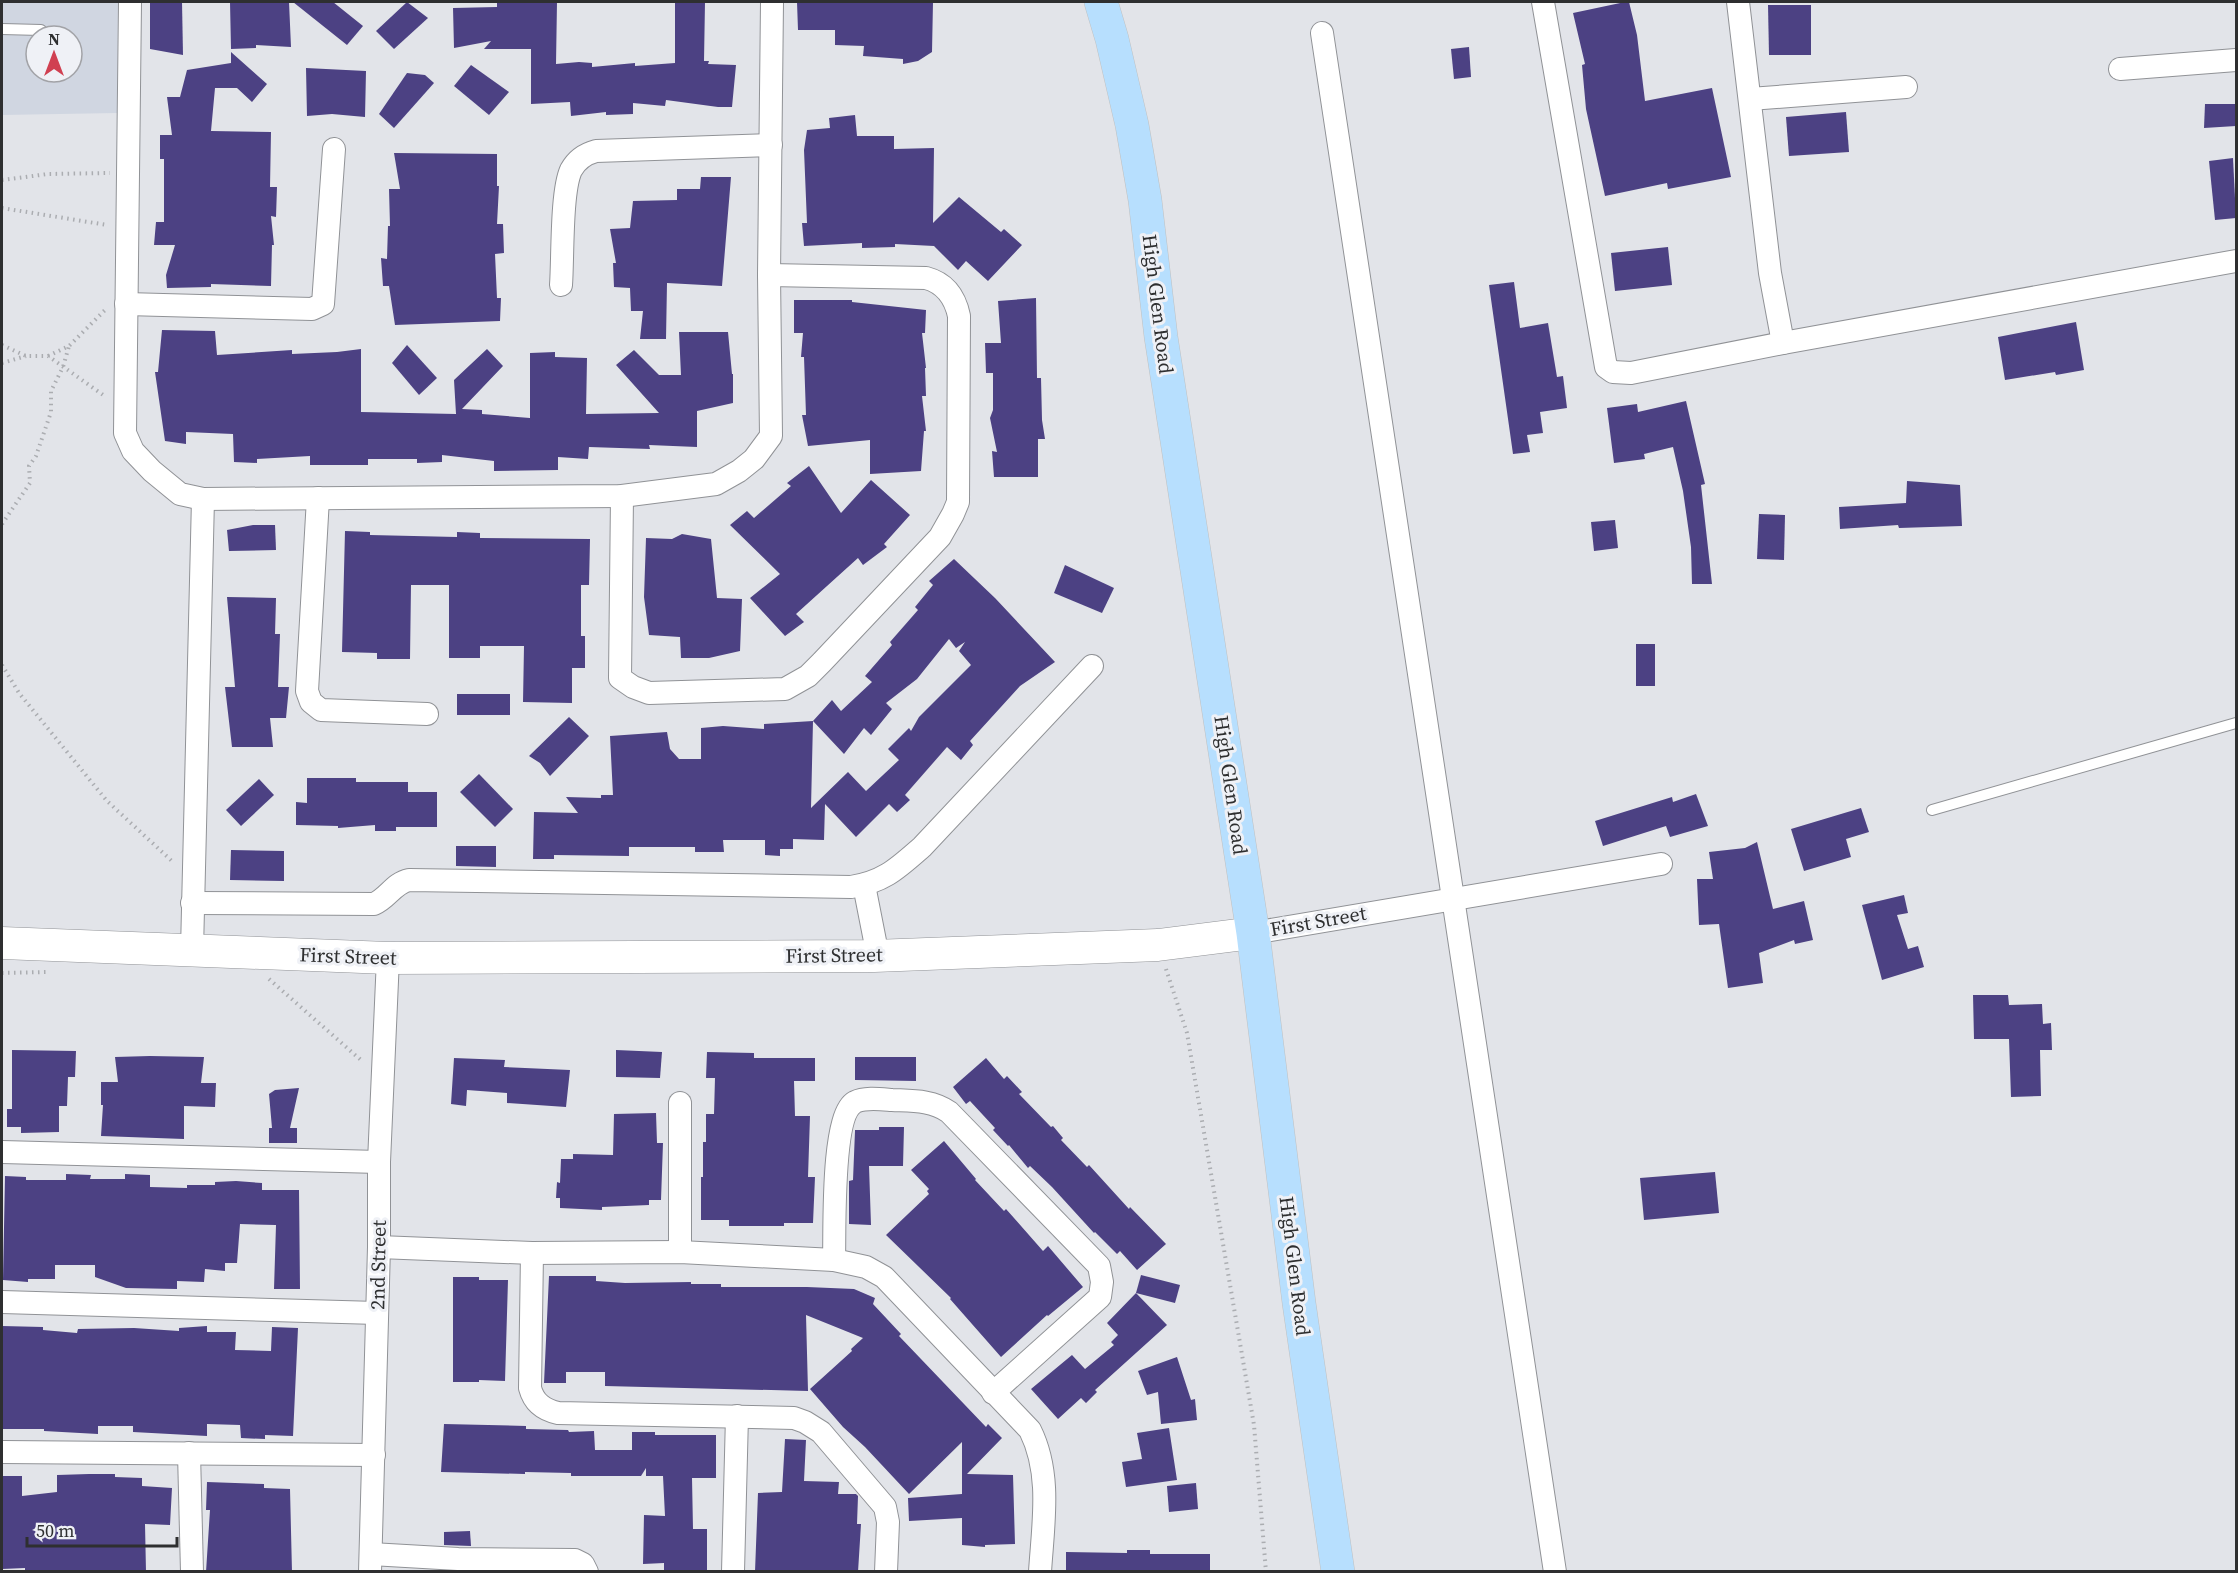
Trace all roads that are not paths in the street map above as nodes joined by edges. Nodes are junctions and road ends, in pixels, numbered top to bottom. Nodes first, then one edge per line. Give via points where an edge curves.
1 (130, 2) edge
2 (772, 2) edge
3 (1101, 2) edge
4 (1543, 2) edge
5 (1738, 2) edge
6 (2, 29) edge
7 (24, 30) edge
8 (1322, 33) dead end
9 (2236, 60) edge
10 (2120, 69) dead end
11 (1906, 87) dead end
12 (1750, 99) junction
13 (771, 145) junction
14 (334, 149) dead end
15 (2236, 261) edge
16 (769, 275) junction
17 (561, 285) dead end
18 (126, 304) junction
19 (1783, 343) junction
20 (622, 496) junction
21 (318, 498) junction
22 (203, 499) junction
23 (1092, 666) dead end
24 (427, 714) dead end
25 (2236, 723) edge
26 (1932, 810) dead end
27 (1661, 864) dead end
28 (864, 885) junction
29 (1452, 898) junction
30 (192, 903) junction
31 (1253, 933) junction
32 (2, 944) edge
33 (192, 950) junction
34 (874, 956) junction
35 (388, 958) junction
36 (680, 1103) dead end
37 (2, 1152) edge
38 (379, 1162) junction
39 (379, 1247) junction
40 (680, 1252) junction
41 (532, 1253) junction
42 (834, 1260) junction
43 (2, 1302) edge
44 (377, 1313) junction
45 (993, 1393) junction
46 (737, 1416) junction
47 (2, 1452) edge
48 (189, 1453) junction
49 (374, 1455) junction
50 (370, 1563) edge
51 (458, 1565) edge
52 (192, 1572) edge
53 (587, 1572) edge
54 (733, 1572) edge
55 (886, 1572) edge
56 (1040, 1572) edge
57 (1338, 1572) edge
58 (1555, 1572) edge

1 - 18 street
2 - 13 street
3 - 31 main road, High Glen Road via 1132,125 1145,200 1161,337
4 - 19 street via 1606,367 1631,373
5 - 12 street
6 - 7 lane
8 - 29 street
9 - 10 street
11 - 12 street
12 - 19 street via 1770,273
13 - 16 street
13 - 17 street via 586,154 573,166 566,183
14 - 18 street via 323,304 312,309
15 - 19 street
16 - 20 street via 771,436 765,447 739,471 716,484
16 - 20 street via 926,278 937,281 952,296 959,316 958,502 940,537 797,684 785,689 649,693 620,678
18 - 22 street via 125,434 133,452 152,471 180,494
20 - 21 street
21 - 22 street
21 - 24 street via 306,690 311,702 321,710
22 - 30 street
23 - 28 street via 922,847 896,870
25 - 26 lane
27 - 29 street, First Street
28 - 30 street via 409,880 397,884 374,904
28 - 34 street via 875,941
29 - 31 street, First Street
29 - 58 street
30 - 33 street
31 - 34 street, First Street via 1158,945
31 - 57 main road, High Glen Road via 1311,1393
32 - 33 street, First Street
33 - 35 street, First Street
34 - 35 street, First Street
35 - 38 street, 2nd Street
36 - 40 street
37 - 38 street
38 - 39 street, 2nd Street
39 - 41 street
39 - 44 street, 2nd Street
40 - 41 street
40 - 42 street
41 - 46 street via 530,1388 539,1404 558,1413
42 - 45 street via 866,1267 884,1277
42 - 45 street via 838,1142 847,1109 855,1102 871,1099 930,1103 949,1112 1098,1266 1101,1274 1100,1297
43 - 44 street
44 - 49 street, 2nd Street
45 - 56 street via 1030,1430 1042,1458 1045,1475
46 - 54 street
46 - 55 street via 794,1418 821,1432 885,1507
47 - 48 street
48 - 49 street
48 - 52 street
49 - 50 street, 2nd Street
50 - 51 street
51 - 53 street via 575,1560

